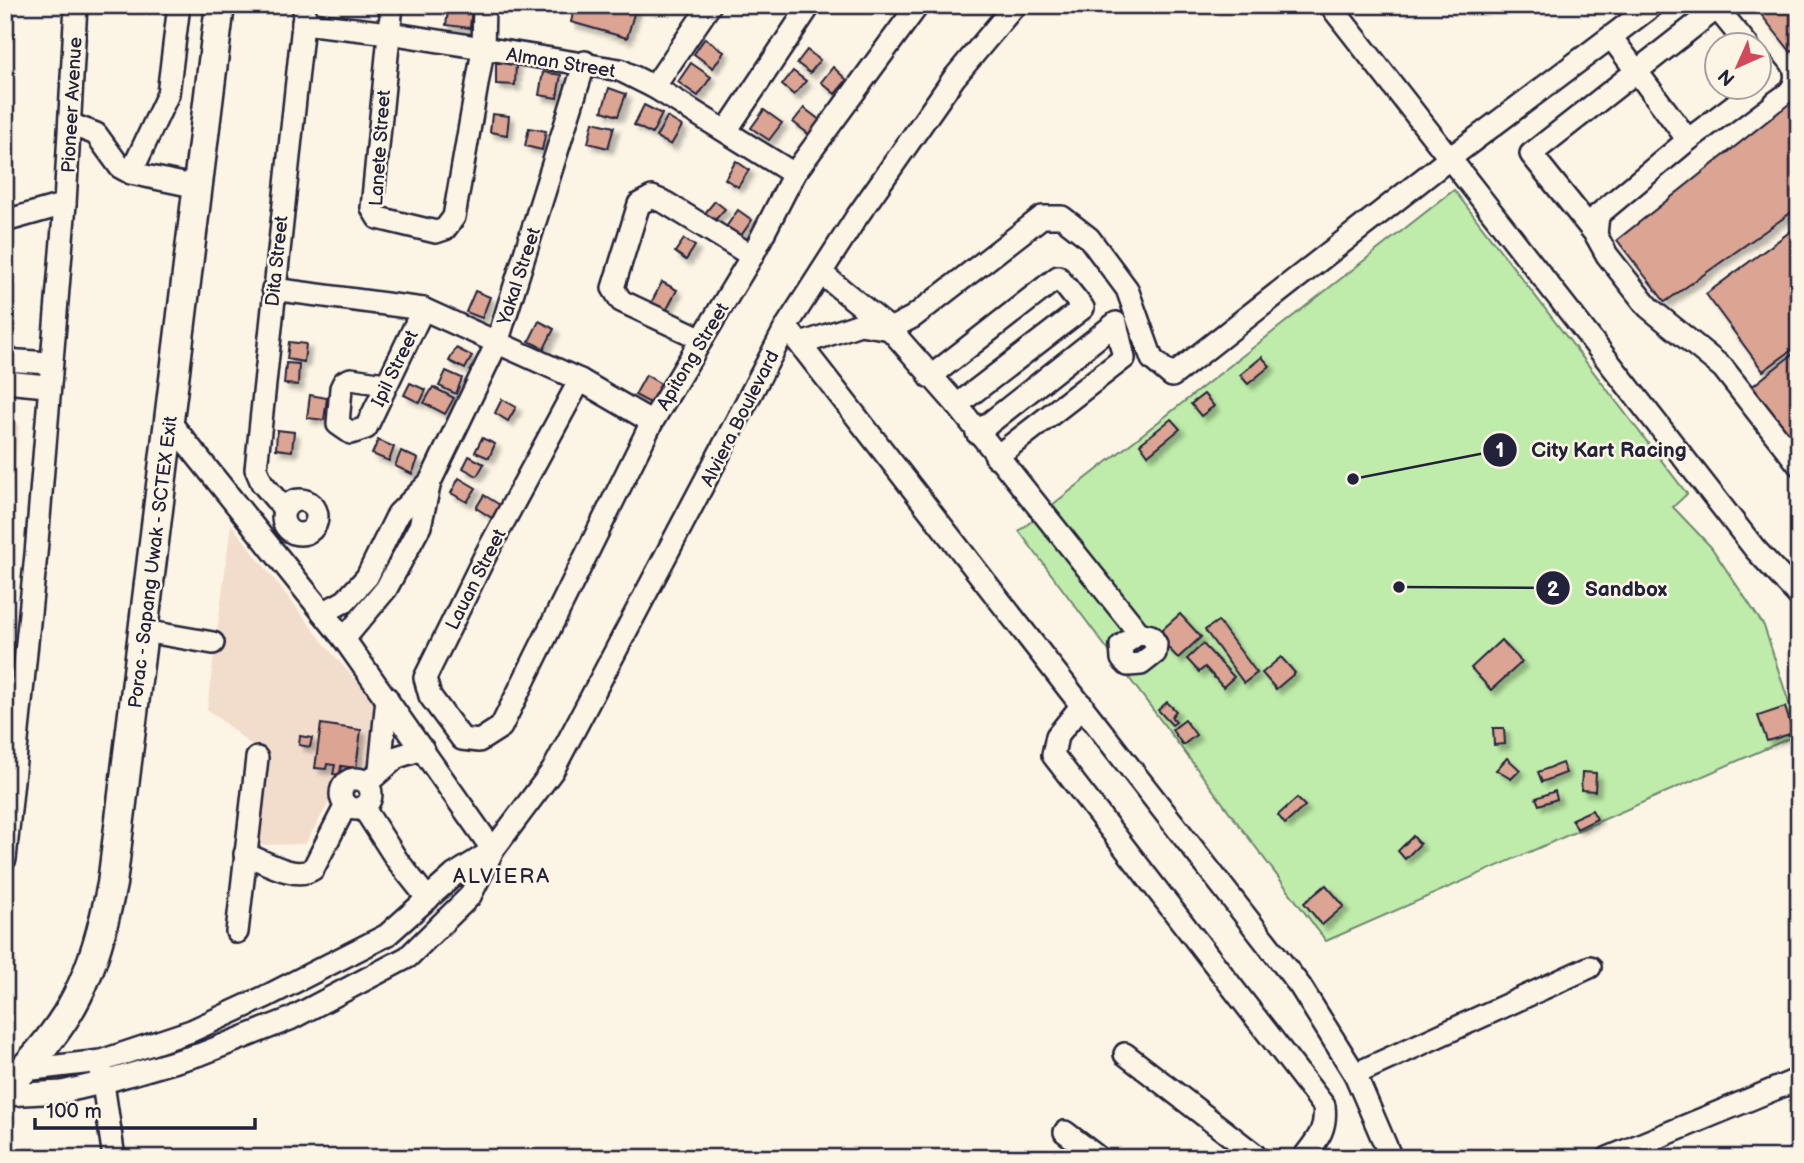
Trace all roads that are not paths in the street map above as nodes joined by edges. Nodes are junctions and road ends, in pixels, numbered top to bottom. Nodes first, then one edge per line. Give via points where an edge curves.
1 (76, 5) edge
2 (179, 5) edge
3 (220, 5) edge
4 (392, 5) edge
5 (484, 5) edge
6 (710, 5) edge
7 (810, 5) edge
8 (918, 5) edge
9 (1015, 5) edge
10 (1330, 5) edge
11 (1653, 5) edge
12 (304, 14) edge
13 (1737, 32) edge
14 (388, 33) junction
15 (1611, 37) junction
16 (483, 50) junction
17 (585, 62) junction
18 (1636, 69) junction
19 (654, 87) junction
20 (1738, 102) edge
21 (70, 124) junction
22 (726, 131) junction
23 (1688, 140) junction
24 (1450, 158) junction
25 (131, 173) junction
26 (793, 174) junction
27 (198, 187) junction
28 (65, 204) junction
29 (5, 221) edge
30 (1596, 235) junction
31 (752, 256) junction
32 (821, 273) junction
33 (273, 289) junction
34 (423, 309) junction
35 (786, 327) junction
36 (890, 329) junction
37 (702, 339) junction
38 (497, 343) junction
39 (801, 344) junction
40 (1032, 346) junction
41 (5, 360) edge
42 (49, 363) junction
43 (1054, 372) junction
44 (930, 377) junction
45 (580, 380) junction
46 (5, 382) edge
47 (385, 384) junction
48 (47, 386) junction
49 (957, 405) junction
50 (169, 421) junction
51 (652, 422) junction
52 (977, 433) junction
53 (996, 457) junction
54 (1799, 465) edge
55 (284, 509) dead end
56 (393, 549) junction
57 (1799, 596) edge
58 (323, 613) junction
59 (144, 631) junction
60 (1139, 633) dead end
61 (344, 639) junction
62 (213, 643) dead end
63 (387, 698) junction
64 (1082, 705) junction
65 (500, 727) joint
66 (423, 749) junction
67 (257, 758) dead end
68 (374, 777) junction
69 (354, 806) junction
70 (494, 850) junction
71 (246, 854) junction
72 (5, 859) edge
73 (428, 899) junction
74 (237, 932) dead end
75 (1590, 967) dead end
76 (1125, 1054) dead end
77 (101, 1061) junction
78 (1355, 1074) junction
79 (15, 1079) edge
80 (1799, 1079) edge
81 (102, 1083) junction
82 (5, 1095) edge
83 (1065, 1132) dead end
84 (1254, 1154) dead end
85 (114, 1158) edge
86 (1099, 1158) edge
87 (1303, 1158) edge
88 (1391, 1158) edge
89 (1608, 1158) edge

1 - 21 street, Pioneer Avenue
2 - 25 street via 169,94
3 - 27 main road, Porac - Sapang Uwak - SCTEX Exit
4 - 14 street
5 - 16 street
6 - 19 street
7 - 22 street
8 - 26 street, Apitong Street
9 - 32 street, Alviera Boulevard via 954,78
10 - 24 street
11 - 15 street
12 - 14 street, Alman Street
12 - 33 street, Dita Street
13 - 18 street via 1717,8
14 - 16 street, Alman Street
14 - 16 street, Lanete Street via 372,208 378,218 436,232 454,217
15 - 18 street
15 - 24 street
16 - 17 street, Alman Street
17 - 19 street, Alman Street via 620,70
17 - 38 street, Yakal Street
18 - 23 street
18 - 30 street via 1531,154
19 - 22 street, Alman Street
20 - 23 street
21 - 25 street via 96,134 120,167
21 - 28 street, Pioneer Avenue
22 - 26 street, Alman Street
23 - 30 street via 1598,215
24 - 36 street via 1172,376 1152,359 1127,289 1089,238 1062,217 1042,217 913,317
24 - 57 street via 1755,549
25 - 27 street
26 - 31 street, Apitong Street
27 - 50 main road, Porac - Sapang Uwak - SCTEX Exit
28 - 29 street
28 - 42 street, Pioneer Avenue
30 - 54 street via 1648,307 1723,368
31 - 37 street, Apitong Street
31 - 37 street via 666,203 652,197 639,204 613,288 621,301
32 - 35 street, Alviera Boulevard
32 - 36 street
33 - 34 street
33 - 55 street, Dita Street via 256,469
34 - 38 street
34 - 47 street, Ipil Street
35 - 39 street
35 - 70 street, Alviera Boulevard via 553,770
36 - 39 street via 860,324
36 - 44 street
37 - 51 street, Apitong Street
38 - 45 street
38 - 56 street, Yakal Street via 430,482 398,514
39 - 64 street
40 - 43 street
40 - 44 street via 1083,309 1058,277
40 - 49 street
41 - 42 street
42 - 48 street, Pioneer Avenue
43 - 52 street
43 - 53 street via 1116,323 1124,358
44 - 49 street
45 - 51 street
45 - 65 street, Lauan Street via 425,678 430,696 462,738 480,741
46 - 48 street
47 - 47 street, Ipil Street via 344,382 338,424 351,433 366,428
48 - 72 street, Pioneer Avenue via 36,554
49 - 52 street
50 - 58 street
50 - 59 main road, Porac - Sapang Uwak - SCTEX Exit
51 - 65 street, Apitong Street
52 - 53 street
53 - 60 street
56 - 58 street, Yakal Street via 345,601
56 - 61 street, Yakal Street via 386,589
58 - 61 street
59 - 62 street
59 - 79 main road, Porac - Sapang Uwak - SCTEX Exit via 101,938 74,1007 51,1042
61 - 63 street
63 - 66 street
63 - 68 street
64 - 78 street via 1300,986
64 - 87 street via 1057,736 1053,755 1324,1106 1322,1134
66 - 68 street via 397,757
66 - 70 street
67 - 71 street
68 - 69 street via 370,797
69 - 71 street via 308,873 297,874
69 - 73 street
70 - 73 street via 454,875
70 - 81 street via 470,896 408,957 290,1019 201,1054
71 - 74 street
73 - 77 street via 387,935 267,996 191,1031
75 - 78 street
76 - 84 street
77 - 79 street
77 - 81 street
78 - 88 street
80 - 89 street
81 - 82 street via 62,1092
81 - 85 street
83 - 86 street

